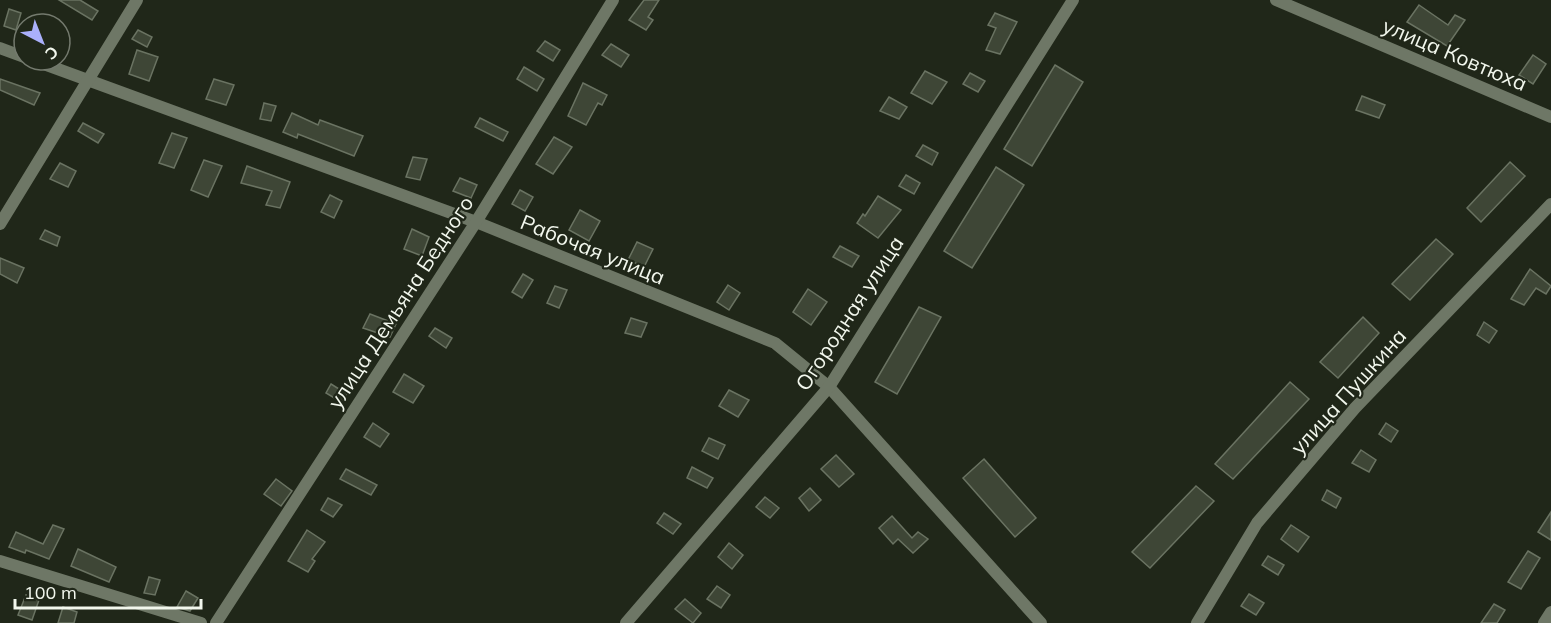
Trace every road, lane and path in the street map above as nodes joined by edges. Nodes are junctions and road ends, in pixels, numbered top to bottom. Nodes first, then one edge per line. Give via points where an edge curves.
1 (137, 0) edge
2 (613, 0) edge
3 (1073, 0) edge
4 (1276, 0) edge
5 (65, 72) edge
6 (87, 80) junction
7 (1551, 117) edge
8 (1551, 204) edge
9 (476, 222) junction
10 (0, 224) edge
11 (829, 387) junction
12 (0, 561) edge
13 (1551, 612) edge
14 (201, 623) edge
15 (216, 623) edge
16 (626, 623) edge
17 (1041, 623) edge
18 (1197, 623) edge
19 (1544, 623) edge

1 - 6 street
2 - 9 street, улица Демьяна Бедного
3 - 11 street, Огородная улица
4 - 7 street, улица Ковтюха
5 - 6 street, Рабочая улица
6 - 9 street, Рабочая улица
6 - 10 street
8 - 18 street, улица Пушкина via 1355,408 1257,523
9 - 11 street, Рабочая улица via 775,344
9 - 15 street, улица Демьяна Бедного
11 - 16 street, Огородная улица
11 - 17 street, Рабочая улица
12 - 14 street
13 - 19 street

